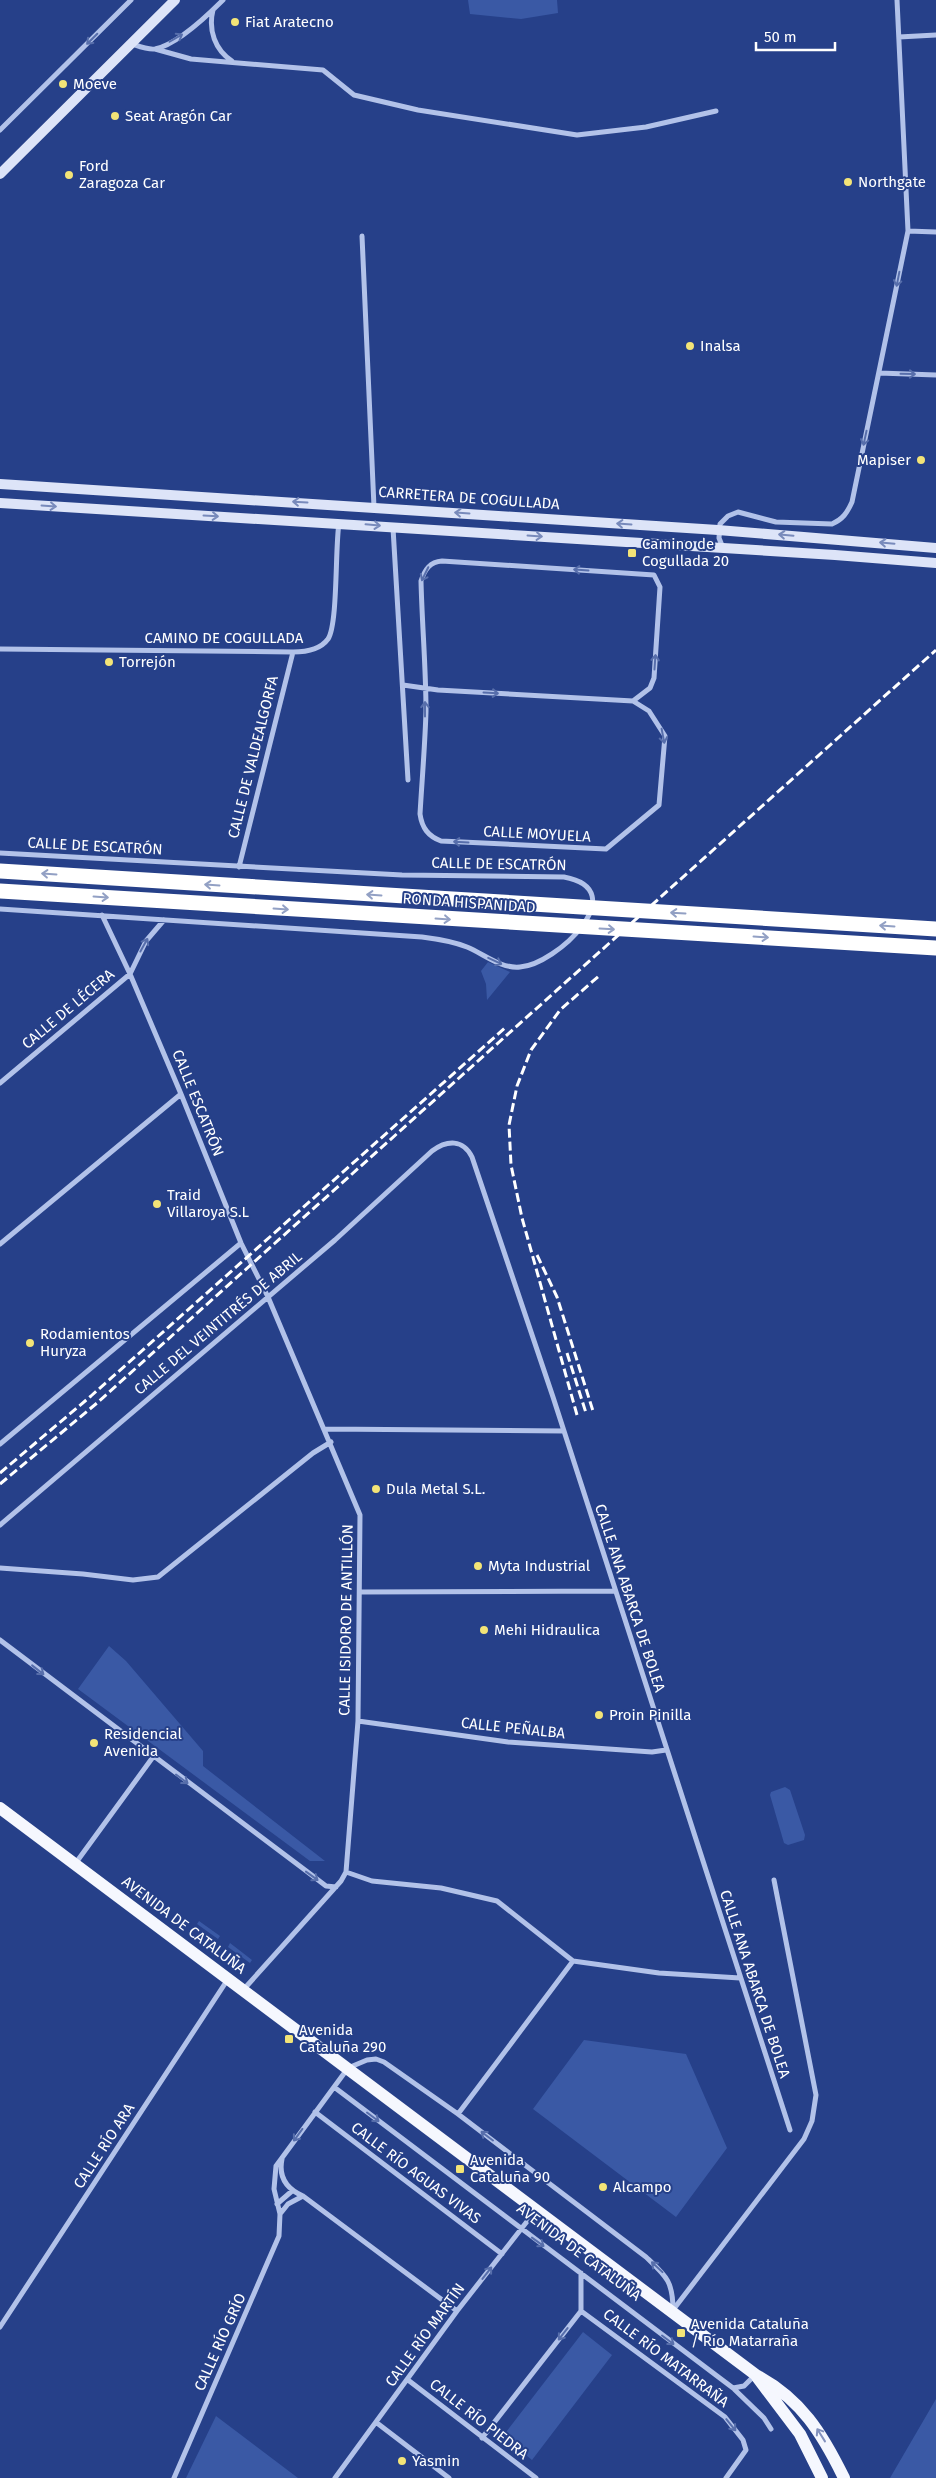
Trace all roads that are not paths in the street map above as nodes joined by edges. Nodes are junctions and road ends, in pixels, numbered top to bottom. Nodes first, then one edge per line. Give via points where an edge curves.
1 (133, 0) edge
2 (175, 0) edge
3 (223, 0) edge
4 (897, 0) edge
5 (213, 10) junction
6 (936, 35) edge
7 (899, 37) junction
8 (131, 44) junction
9 (155, 49) junction
10 (233, 62) junction
11 (716, 111) dead end
12 (0, 130) edge
13 (0, 174) edge
14 (908, 232) junction
15 (936, 232) edge
16 (362, 236) dead end
17 (879, 373) junction
18 (936, 375) edge
19 (0, 484) edge
20 (0, 503) edge
21 (374, 507) junction
22 (339, 523) junction
23 (393, 527) junction
24 (718, 530) junction
25 (936, 548) edge
26 (723, 549) junction
27 (936, 563) edge
28 (0, 649) edge
29 (293, 652) junction
30 (403, 685) junction
31 (425, 688) junction
32 (633, 701) junction
33 (408, 780) dead end
34 (0, 853) edge
35 (238, 867) junction
36 (3, 870) edge
37 (0, 891) edge
38 (31, 893) junction
39 (0, 896) edge
40 (0, 908) edge
41 (102, 915) junction
42 (164, 920) junction
43 (936, 929) edge
44 (936, 948) edge
45 (130, 974) junction
46 (0, 1084) edge
47 (181, 1094) junction
48 (452, 1142) joint
49 (241, 1243) junction
50 (0, 1244) edge
51 (268, 1297) junction
52 (325, 1429) junction
53 (564, 1431) junction
54 (331, 1442) junction
55 (0, 1444) edge
56 (0, 1525) edge
57 (1, 1567) edge
58 (615, 1590) junction
59 (360, 1592) junction
60 (0, 1640) edge
61 (358, 1722) junction
62 (666, 1750) junction
63 (153, 1757) junction
64 (0, 1808) edge
65 (75, 1864) junction
66 (346, 1872) junction
67 (774, 1880) dead end
68 (326, 1886) junction
69 (336, 1887) junction
70 (329, 1894) junction
71 (573, 1961) junction
72 (228, 1978) junction
73 (740, 1978) junction
74 (243, 1990) junction
75 (348, 2068) junction
76 (334, 2087) junction
77 (315, 2112) junction
78 (458, 2114) junction
79 (790, 2130) dead end
80 (283, 2156) junction
81 (292, 2191) junction
82 (304, 2196) junction
83 (277, 2204) junction
84 (536, 2209) junction
85 (280, 2214) junction
86 (521, 2229) junction
87 (502, 2254) junction
88 (581, 2274) junction
89 (673, 2310) junction
90 (457, 2311) junction
91 (581, 2311) junction
92 (0, 2327) edge
93 (756, 2375) junction
94 (408, 2380) junction
95 (733, 2388) junction
96 (377, 2423) junction
97 (770, 2429) dead end
98 (482, 2438) junction
99 (174, 2478) edge
100 (335, 2478) edge
101 (449, 2478) edge
102 (536, 2478) edge
103 (726, 2478) edge
104 (822, 2478) edge
105 (844, 2478) edge

1 -> 12 street
2 - 8 street
3 - 5 street
4 - 7 street
9 -> 5 street via 189,30
5 - 10 street via 211,27 216,46
6 - 7 street
7 - 14 street
8 - 9 street
8 - 13 street
9 - 10 street via 191,59
10 - 11 street via 323,70 354,95 418,110 577,135 646,128
14 - 15 street
14 -> 17 street
16 - 21 street
17 -> 18 street
17 -> 24 street via 852,502 840,520 823,525 776,522 738,512 728,516
21 -> 19 street, CARRETERA DE COGULLADA
20 -> 22 street
24 -> 21 street, CARRETERA DE COGULLADA
22 -> 23 street
22 - 29 street, CAMINO DE COGULLADA via 332,632 319,647
23 -> 26 street
23 - 30 street
25 -> 24 street, CARRETERA DE COGULLADA
24 - 26 street
26 - 27 street
28 - 29 street, CAMINO DE COGULLADA
29 - 35 street, CALLE DE VALDEALGORFA
30 - 31 street
30 - 33 street
31 -> 32 street
32 -> 31 street, CALLE MOYUELA via 650,688 654,678 660,587 654,575 442,561 431,564 421,581
32 -> 31 street, CALLE MOYUELA via 649,711 665,736 662,797 654,811 612,847 599,850 451,842 433,838 422,825 420,814
34 - 35 street, CALLE DE ESCATRÓN
42 -> 35 street, CALLE DE ESCATRÓN via 422,937 455,943 501,964 520,967 536,964 552,954 588,921 593,908 591,893 586,886 578,880 564,877 402,875
43 -> 36 highway, RONDA HISPANIDAD
37 - 38 highway, RONDA HISPANIDAD
38 - 39 street
38 -> 44 highway, RONDA HISPANIDAD
40 - 41 street, CALLE DE ESCATRÓN
41 - 42 street, CALLE DE ESCATRÓN
41 - 45 street, CALLE ESCATRÓN
45 -> 42 street via 146,941
45 - 46 street, CALLE DE LÉCERA
45 - 47 street, CALLE ESCATRÓN
47 - 49 street, CALLE ESCATRÓN
47 - 50 street
48 - 51 street, CALLE DEL VEINTITRÉS DE ABRIL via 432,1151
48 - 53 street, CALLE ANA ABARCA DE BOLEA via 465,1146 472,1156
49 - 51 street, CALLE ISIDORO DE ANTILLÓN
49 - 55 street
51 - 52 street, CALLE ISIDORO DE ANTILLÓN
51 - 56 street, CALLE DEL VEINTITRÉS DE ABRIL
52 - 53 street
52 - 54 street, CALLE ISIDORO DE ANTILLÓN
53 - 58 street, CALLE ANA ABARCA DE BOLEA
54 - 57 street via 158,1577 133,1580
54 - 59 street, CALLE ISIDORO DE ANTILLÓN via 360,1515
58 - 59 street
58 - 62 street, CALLE ANA ABARCA DE BOLEA
59 - 61 street, CALLE ISIDORO DE ANTILLÓN
60 -> 63 street
61 - 62 street, CALLE PEÑALBA via 508,1742 652,1752
61 - 66 street, CALLE ISIDORO DE ANTILLÓN
62 - 73 street, CALLE ANA ABARCA DE BOLEA
63 - 65 street
63 -> 68 street
64 - 65 main road, AVENIDA DE CATALUÑA
65 - 72 main road, AVENIDA DE CATALUÑA
66 - 69 street
66 - 71 street via 372,1881 441,1888 497,1901
67 - 89 street via 816,2095 812,2120 804,2139
68 - 69 street
68 - 70 street
69 - 70 street
70 - 74 street
71 - 73 street via 659,1973
71 - 78 street
72 - 74 main road, AVENIDA DE CATALUÑA
72 - 92 street, CALLE RÍO ARA
73 - 79 street, CALLE ANA ABARCA DE BOLEA
74 - 75 main road, AVENIDA DE CATALUÑA
75 - 76 street, CALLE RÍO GRÍO
75 - 78 street via 367,2060 384,2062
75 - 84 main road, AVENIDA DE CATALUÑA
76 - 77 street, CALLE RÍO GRÍO
76 -> 86 street, AVENIDA DE CATALUÑA
77 -> 80 street, CALLE RÍO GRÍO
77 - 87 street, CALLE RÍO AGUAS VIVAS
89 -> 78 street via 672,2287 656,2266
80 - 81 street via 282,2176
80 - 83 street, CALLE RÍO GRÍO via 274,2170
81 - 82 street
81 - 83 street
82 - 85 street via 288,2204
82 - 90 street
83 - 85 street, CALLE RÍO GRÍO
84 - 86 street, CALLE RÍO MARTÍN
84 - 89 main road, AVENIDA DE CATALUÑA
85 - 99 street, CALLE RÍO GRÍO via 276,2244
86 - 87 street, CALLE RÍO MARTÍN
86 -> 88 street, AVENIDA DE CATALUÑA
90 -> 87 street, CALLE RÍO MARTÍN
88 - 91 street, CALLE RÍO MATARRAÑA
88 -> 95 street, AVENIDA DE CATALUÑA
89 - 93 main road, AVENIDA DE CATALUÑA
90 - 94 street, CALLE RÍO MARTÍN
91 -> 98 street, CALLE RÍO MATARRAÑA
91 -> 103 street, CALLE RÍO MATARRAÑA via 724,2417 743,2440 746,2450
93 - 95 street via 744,2386
93 - 104 main road, AVENIDA DE CATALUÑA via 800,2434
105 -> 93 main road, AVENIDA DE CATALUÑA via 820,2434 798,2404 777,2386
94 - 96 street, CALLE RÍO MARTÍN
94 - 98 street, CALLE RÍO PIEDRA
95 - 97 street, AVENIDA DE CATALUÑA via 764,2418
96 - 100 street, CALLE RÍO MARTÍN
96 - 101 street
98 - 102 street, CALLE RÍO PIEDRA

